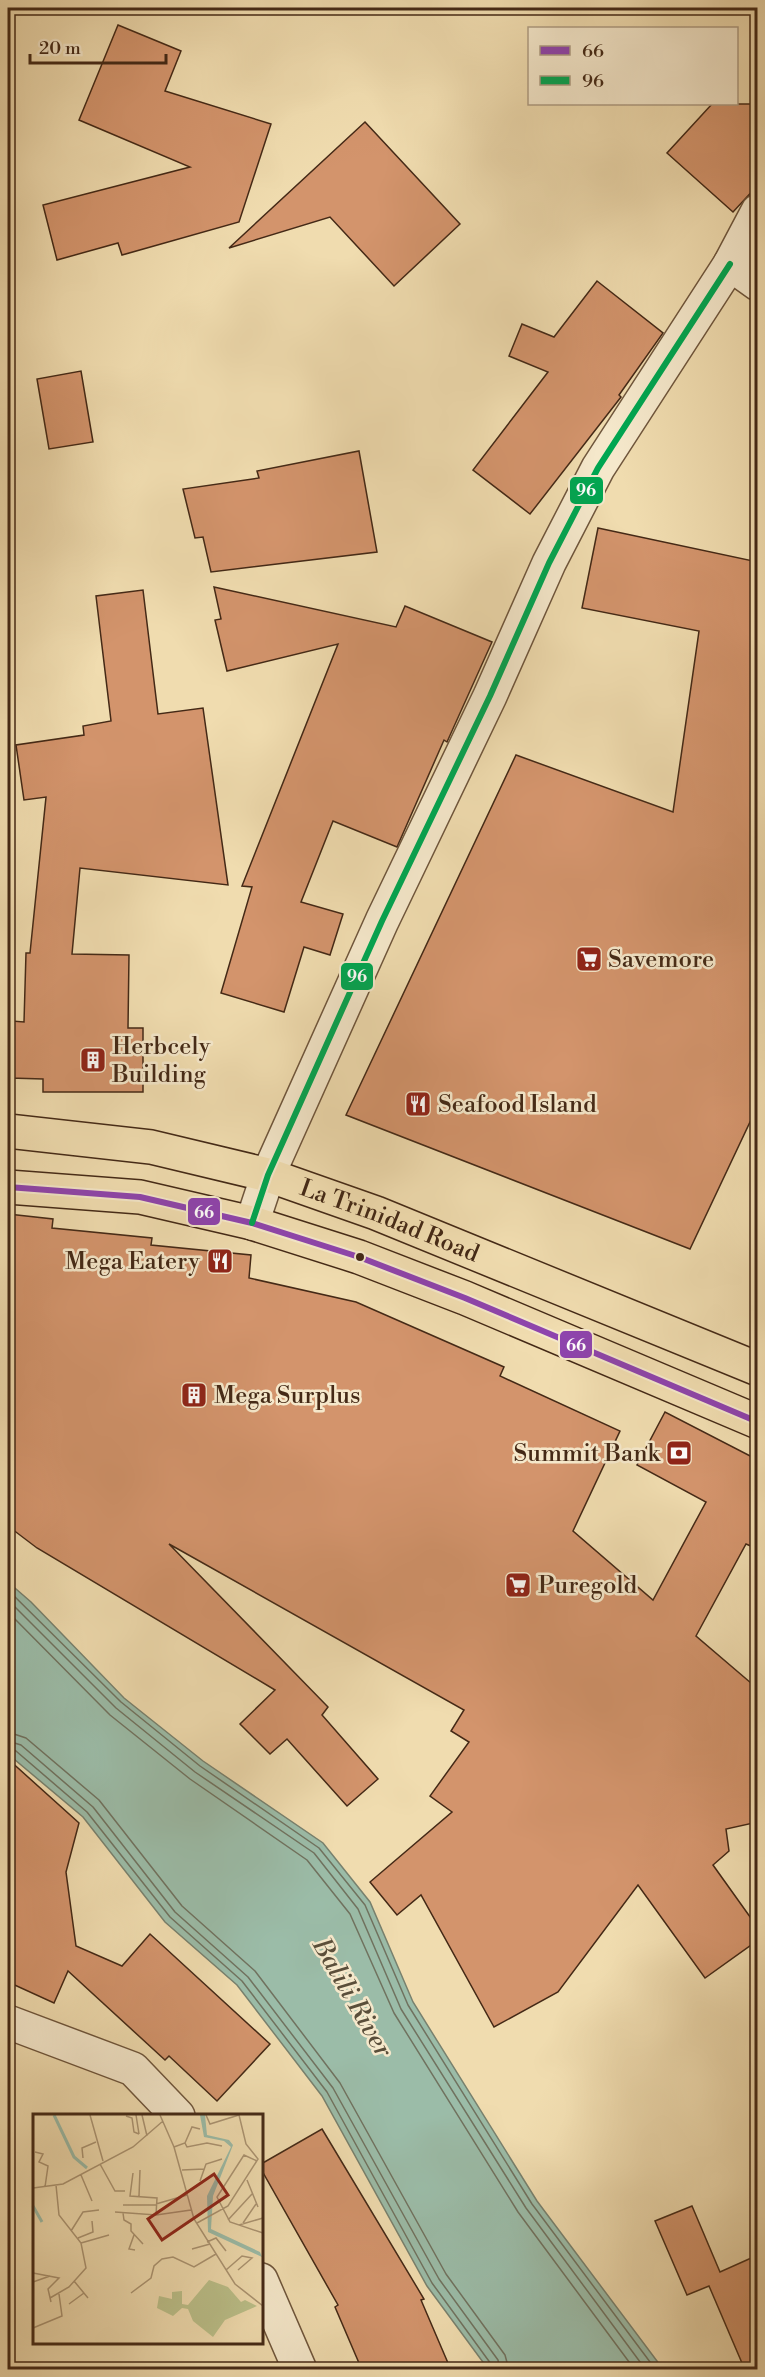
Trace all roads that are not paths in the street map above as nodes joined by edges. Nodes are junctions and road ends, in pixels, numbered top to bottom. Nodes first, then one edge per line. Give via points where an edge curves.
1 (758, 210) edge
2 (730, 264) junction
3 (758, 284) edge
4 (8, 1131) edge
5 (268, 1175) junction
6 (8, 1187) edge
7 (252, 1223) junction
8 (758, 1369) edge
9 (758, 1422) edge
10 (8, 2022) edge
11 (176, 2114) edge
12 (262, 2282) edge
13 (300, 2370) edge

1 - 2 street
2 - 3 street
2 - 5 street via 598,468 549,563
4 - 5 highway, La Trinidad Road via 151,1147
5 - 7 street
5 - 8 highway, La Trinidad Road via 376,1213
6 - 7 highway, La Trinidad Road via 140,1197
7 - 9 highway, La Trinidad Road via 360,1257 465,1298
10 - 11 street via 133,2069
12 - 13 street

